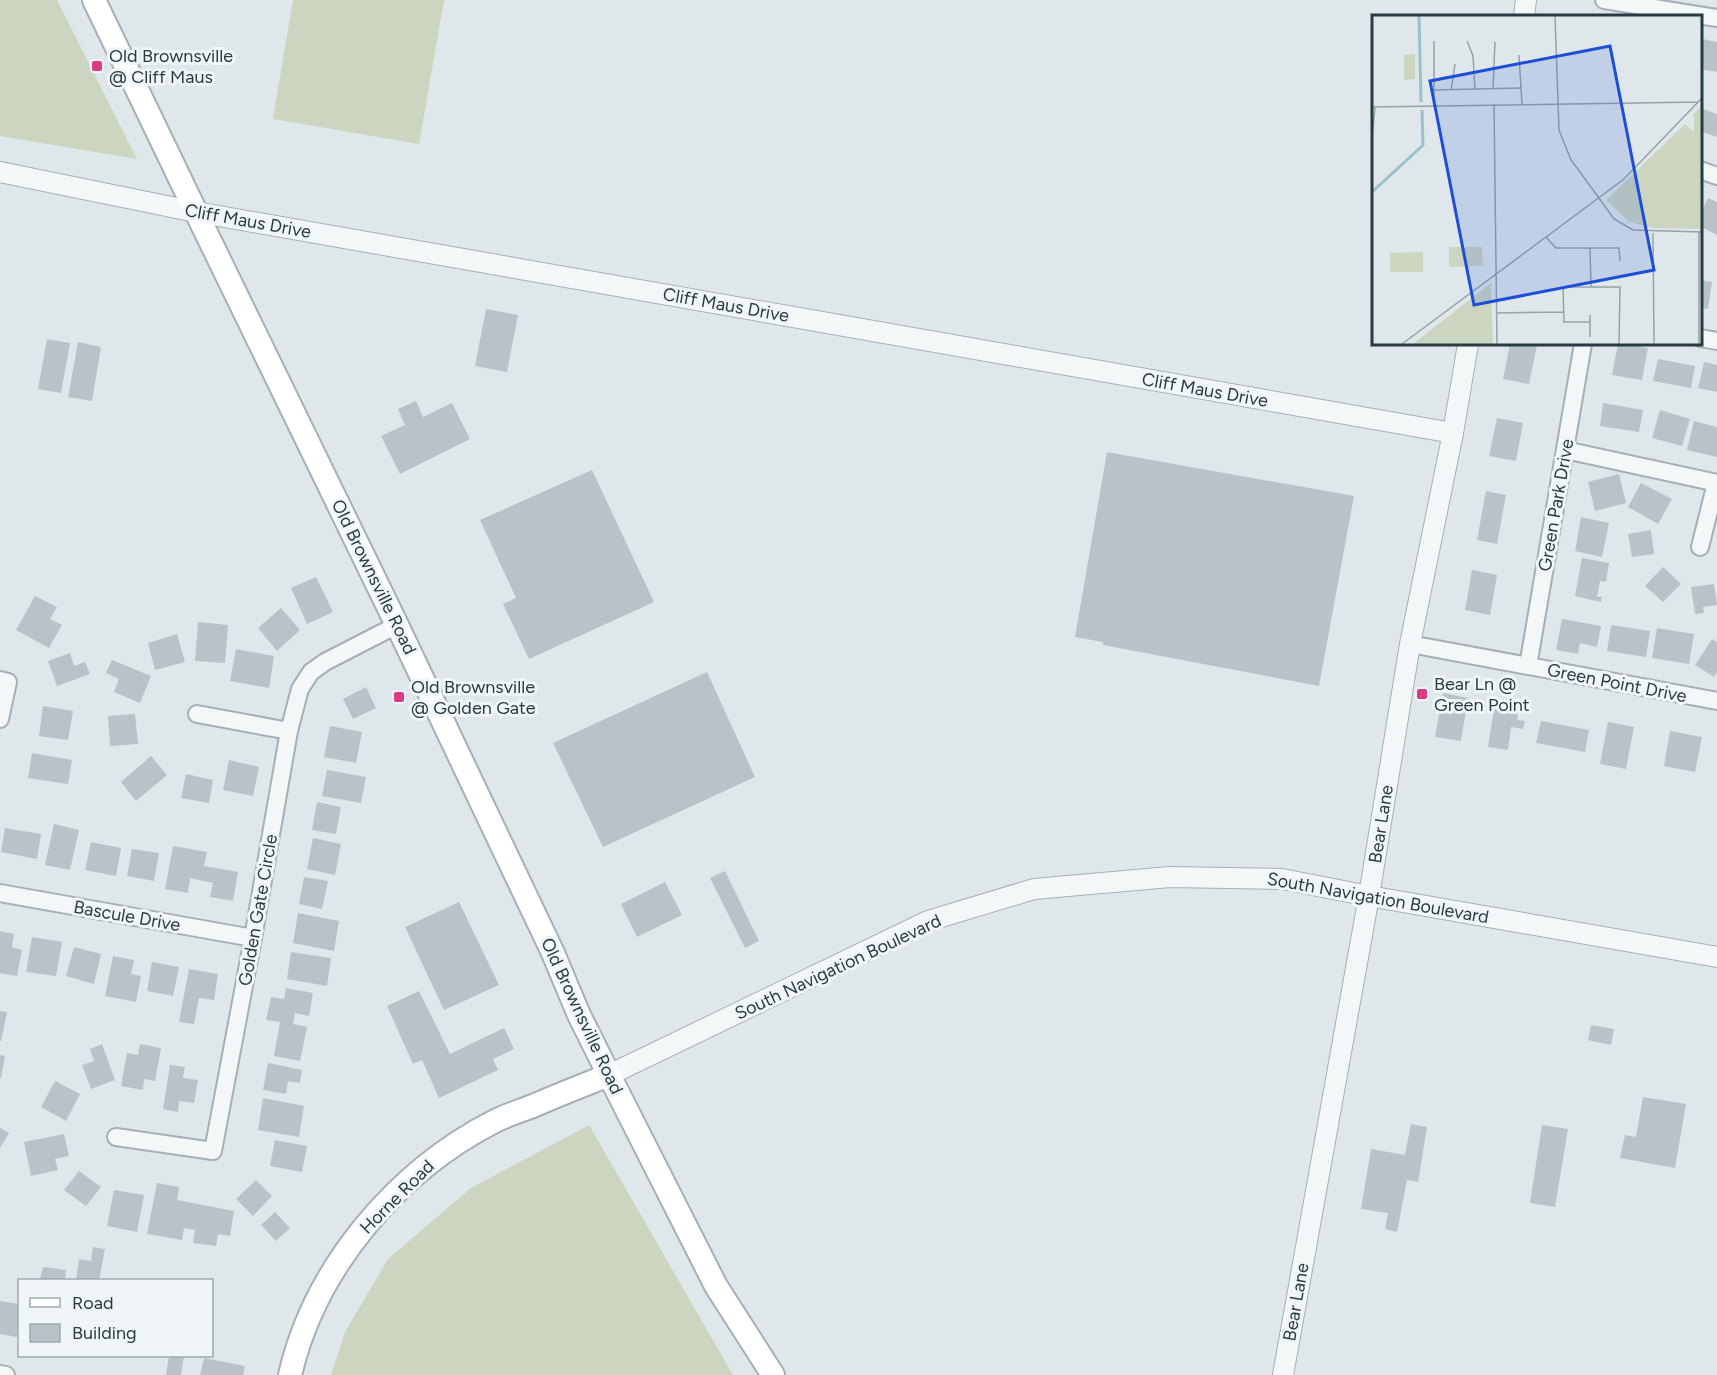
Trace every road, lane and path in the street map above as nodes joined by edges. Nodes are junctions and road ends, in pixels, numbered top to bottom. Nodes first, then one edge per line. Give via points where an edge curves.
1 (94, 0) edge
2 (1526, 0) edge
3 (1604, 0) edge
4 (1646, 11) edge
5 (1524, 15) edge
6 (1687, 15) edge
7 (1702, 17) edge
8 (1717, 18) edge
9 (1702, 170) edge
10 (0, 172) edge
11 (1717, 176) edge
12 (195, 212) junction
13 (1702, 338) edge
14 (1717, 341) edge
15 (1468, 345) edge
16 (1583, 345) edge
17 (1453, 433) junction
18 (1565, 450) junction
19 (1716, 483) edge
20 (1700, 547) dead end
21 (397, 625) junction
22 (1410, 644) junction
23 (1528, 666) junction
24 (4, 681) edge
25 (1717, 701) edge
26 (197, 714) dead end
27 (0, 719) edge
28 (289, 731) junction
29 (0, 893) edge
30 (1370, 896) junction
31 (253, 938) junction
32 (1717, 957) edge
33 (609, 1075) junction
34 (116, 1137) dead end
35 (0, 1374) edge
36 (6, 1375) edge
37 (290, 1375) edge
38 (773, 1375) edge
39 (1283, 1375) edge

1 - 12 main road, Old Brownsville Road
2 - 5 street
3 - 4 street
4 - 6 street
7 - 8 street
9 - 11 street
10 - 12 street, Cliff Maus Drive
12 - 17 street, Cliff Maus Drive
12 - 21 main road, Old Brownsville Road
13 - 14 street
15 - 17 street, Bear Lane
16 - 18 street, Green Park Drive
17 - 22 street, Bear Lane
18 - 19 street
18 - 23 street, Green Park Drive
19 - 20 street
21 - 28 street, Golden Gate Circle via 311,672 300,689
21 - 33 main road, Old Brownsville Road
22 - 23 street, Green Point Drive
22 - 30 street, Bear Lane
23 - 25 street, Green Point Drive
24 - 27 street
26 - 28 street
28 - 31 street, Golden Gate Circle
29 - 31 street, Bascule Drive
30 - 32 street, South Navigation Boulevard
30 - 33 street, South Navigation Boulevard via 1282,879 1170,877 1034,889 928,921
30 - 39 street, Bear Lane
31 - 34 street, Golden Gate Circle via 213,1151
33 - 37 main road, Horne Road via 495,1121 419,1170 366,1222 327,1280 294,1356
33 - 38 main road, Old Brownsville Road via 716,1286
35 - 36 street

